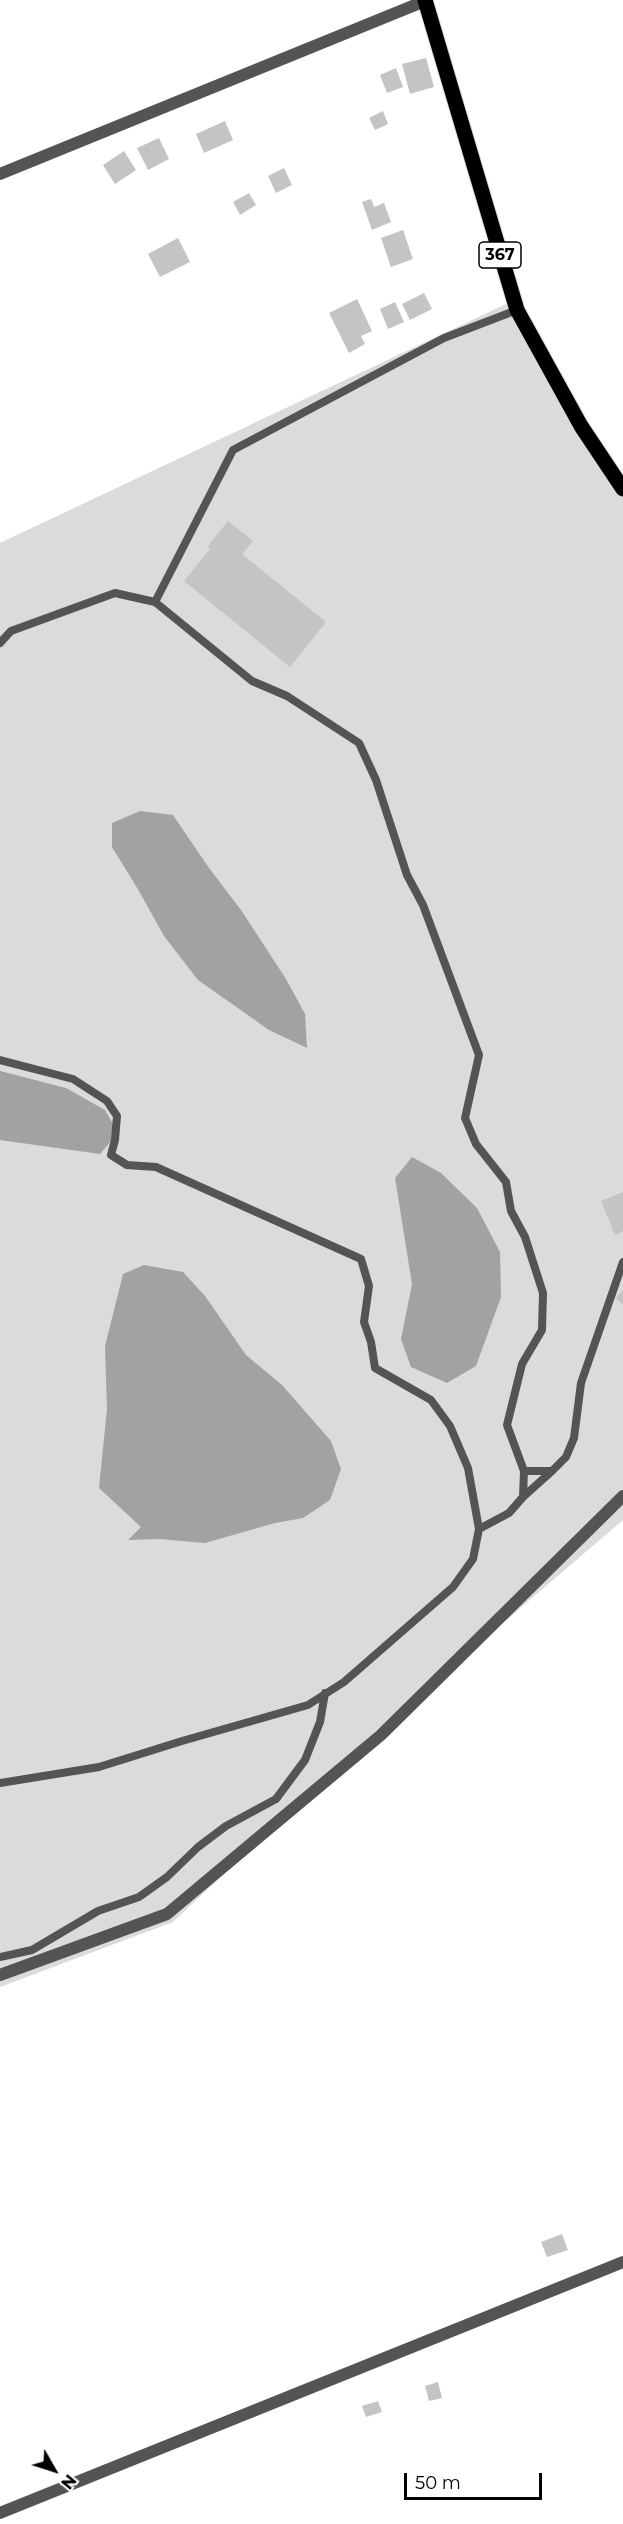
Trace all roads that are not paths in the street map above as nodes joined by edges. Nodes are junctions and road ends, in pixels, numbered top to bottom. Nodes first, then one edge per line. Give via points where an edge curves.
1 (425, 0) edge
2 (0, 174) edge
3 (517, 310) junction
4 (623, 489) edge
5 (155, 602) junction
6 (0, 644) edge
7 (0, 1060) edge
8 (623, 1262) edge
9 (524, 1471) junction
10 (552, 1471) junction
11 (623, 1496) edge
12 (524, 1497) junction
13 (479, 1528) junction
14 (325, 1694) junction
15 (0, 1783) edge
16 (0, 1957) edge
17 (0, 1975) edge
18 (623, 2262) edge
19 (0, 2513) edge

1 - 2 street
1 - 3 main road, 367
3 - 4 main road, 367 via 581,426
3 - 5 lane via 444,339 233,450
5 - 6 lane via 115,592 11,631
5 - 9 lane via 252,681 287,696 360,743 376,780 407,875 423,904 479,1055 465,1118 476,1144 506,1182 511,1211 525,1237 543,1293 542,1330 522,1364 507,1425
7 - 13 lane via 73,1079 107,1101 117,1116 111,1155 127,1166 156,1167 361,1259 369,1286 364,1322 375,1368 430,1400 450,1426 468,1468
8 - 10 lane via 581,1383 574,1438 566,1457
9 - 10 lane
9 - 12 lane
10 - 12 lane
11 - 17 street via 381,1736 167,1914
12 - 13 lane via 509,1514
13 - 14 lane via 473,1559 453,1587
14 - 15 lane via 308,1705 99,1767
14 - 16 lane via 320,1722 305,1760 276,1799 226,1826 139,1897 98,1911 32,1950
18 - 19 street

